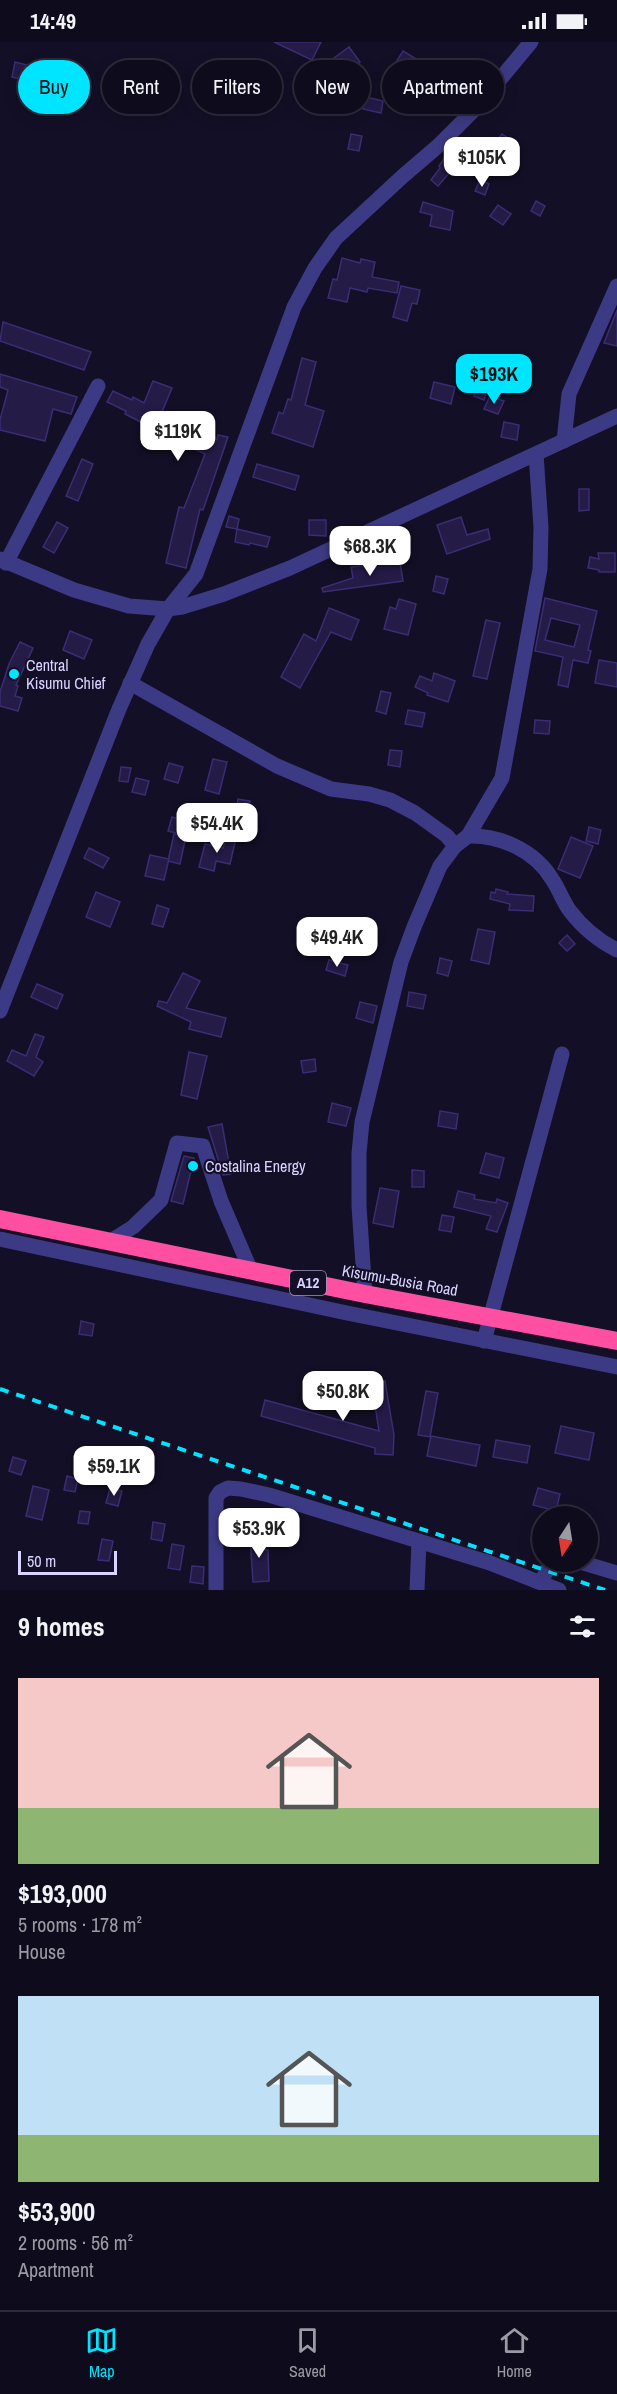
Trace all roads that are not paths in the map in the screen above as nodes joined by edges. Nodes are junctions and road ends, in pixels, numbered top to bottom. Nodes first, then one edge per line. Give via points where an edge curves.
1 (531, 42) edge
2 (617, 286) edge
3 (98, 386) dead end
4 (617, 416) edge
5 (564, 441) junction
6 (536, 454) junction
7 (3, 561) edge
8 (168, 609) junction
9 (130, 683) junction
10 (468, 836) junction
11 (455, 846) junction
12 (617, 950) edge
13 (0, 1011) edge
14 (562, 1054) dead end
15 (0, 1219) edge
16 (0, 1239) edge
17 (109, 1242) junction
18 (251, 1271) junction
19 (365, 1294) junction
20 (490, 1316) junction
21 (484, 1341) junction
22 (617, 1341) edge
23 (617, 1367) edge
24 (419, 1542) junction
25 (598, 1564) edge
26 (617, 1566) edge
27 (598, 1567) edge
28 (548, 1572) edge
29 (617, 1573) edge
30 (552, 1587) edge
31 (216, 1590) edge
32 (417, 1590) edge

1 - 8 street via 478,106 336,238 315,268 294,307 195,574
2 - 5 street via 569,394
3 - 7 street
4 - 5 street
5 - 6 street
6 - 8 street via 290,568 224,594
6 - 10 street via 540,569 502,778
7 - 8 street via 74,590 129,606
8 - 9 street
9 - 11 street via 277,766 331,789 390,800 415,813
9 - 13 street
10 - 11 street
10 - 12 street via 516,847 540,862 570,911 589,932
11 - 19 street via 440,866 401,962 362,1122 359,1206
14 - 20 street
15 - 17 highway, Kisumu-Busia Road / A12
16 - 21 street
17 - 18 highway, Kisumu-Busia Road / A12
17 - 18 street via 133,1227 161,1200 177,1143 203,1146
18 - 19 highway, Kisumu-Busia Road / A12
19 - 20 highway, Kisumu-Busia Road / A12
20 - 21 street
20 - 22 highway, Kisumu-Busia Road / A12
21 - 23 street
24 - 30 street
24 - 31 street via 269,1495 228,1488 216,1498
24 - 32 street
25 - 26 street
27 - 29 street
28 - 30 street

